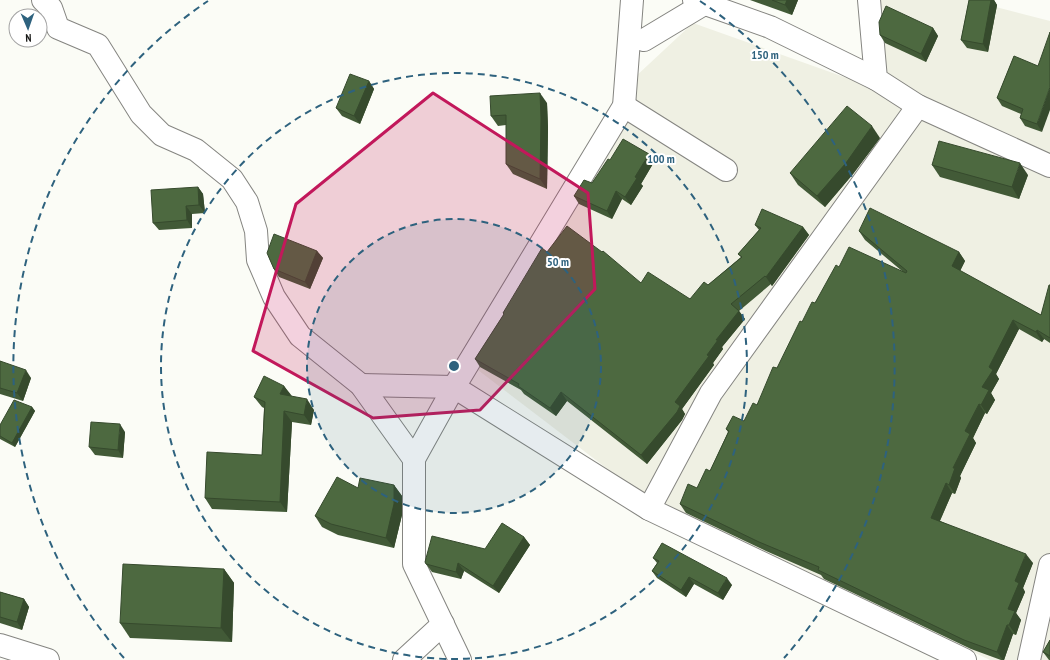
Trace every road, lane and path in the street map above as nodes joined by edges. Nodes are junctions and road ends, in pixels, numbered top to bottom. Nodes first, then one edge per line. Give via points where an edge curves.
1 (43, 0) edge
2 (632, 0) edge
3 (869, 0) edge
4 (701, 1) edge
5 (644, 40) dead end
6 (876, 79) junction
7 (624, 106) junction
8 (918, 106) junction
9 (1050, 166) edge
10 (726, 170) dead end
11 (361, 386) junction
12 (454, 387) junction
13 (414, 459) junction
14 (649, 509) junction
15 (1050, 565) edge
16 (443, 624) junction
17 (0, 645) edge
18 (48, 660) edge
19 (404, 660) edge
20 (460, 660) edge
21 (965, 660) edge
22 (1029, 660) edge

1 - 11 street via 51,8 58,28 98,45 141,114 162,135 196,150 232,179 247,202 256,231 258,260 274,297 300,336
2 - 7 street
3 - 6 street
4 - 5 street
4 - 6 street via 770,28
6 - 8 street
7 - 10 street
7 - 12 street
8 - 9 street
8 - 14 street via 711,393
11 - 12 street
11 - 13 street
12 - 13 street
12 - 14 street
13 - 16 street via 414,564
14 - 21 street
15 - 22 street
16 - 19 street
16 - 20 street
17 - 18 street

